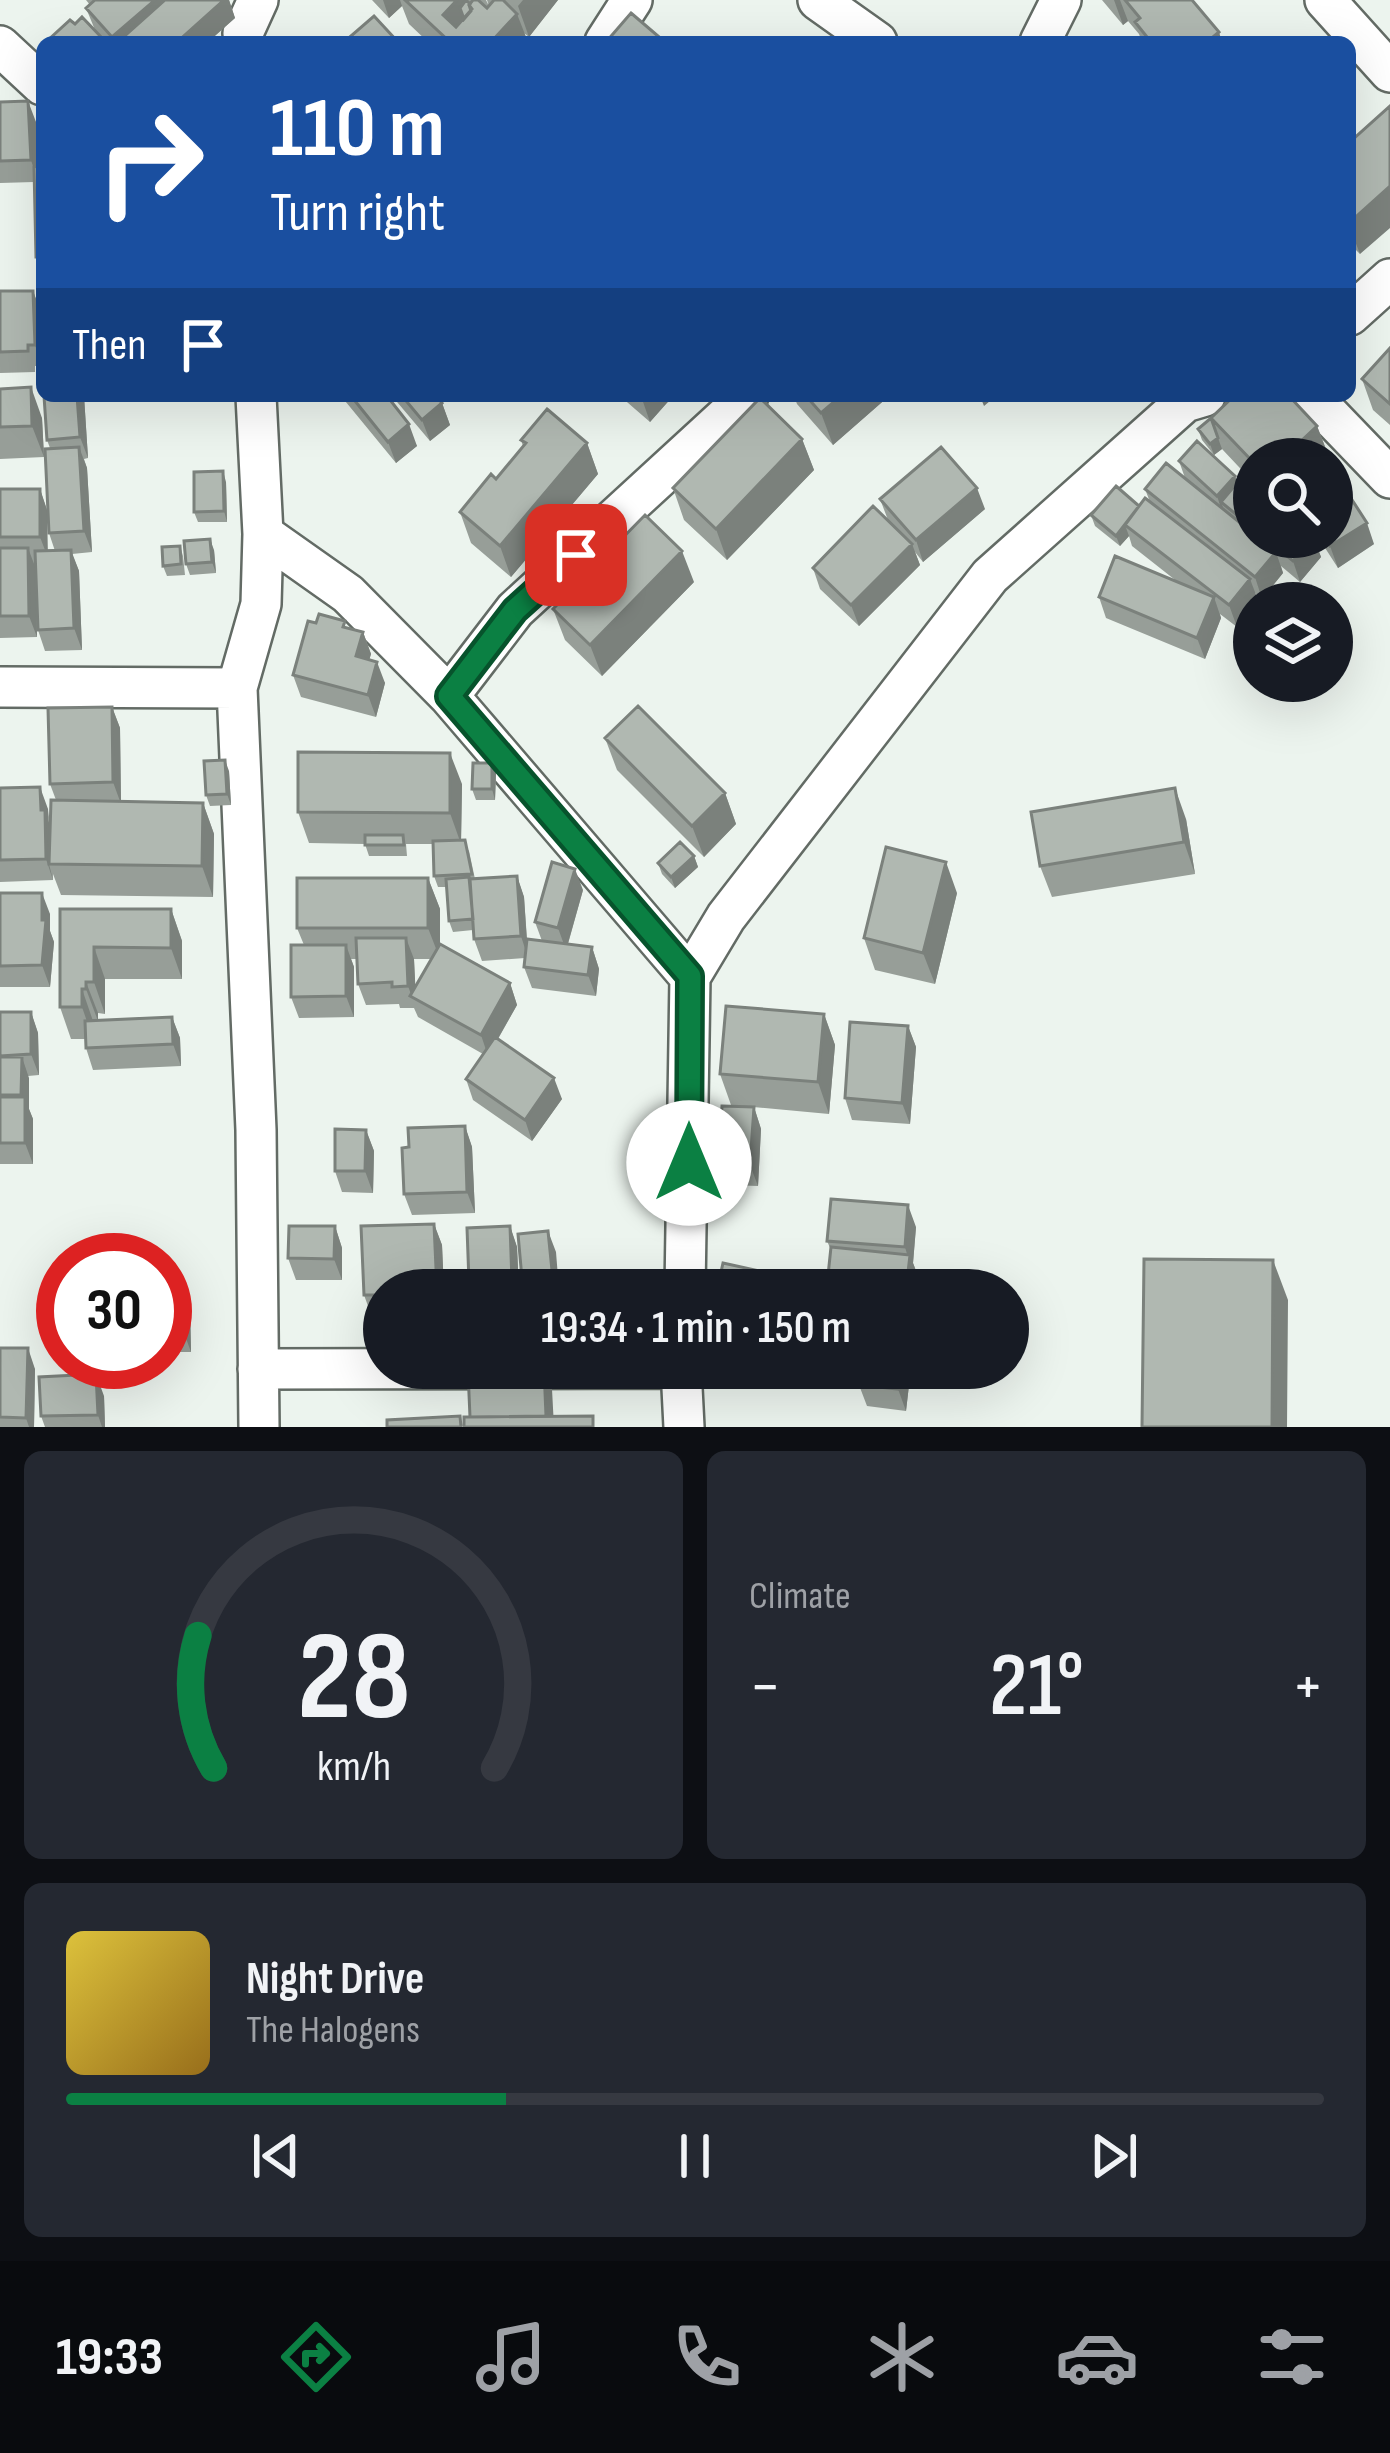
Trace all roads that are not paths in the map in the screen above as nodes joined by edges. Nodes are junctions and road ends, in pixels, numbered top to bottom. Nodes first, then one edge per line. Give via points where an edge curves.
1 (259, 0) edge
2 (632, 0) edge
3 (818, 0) edge
4 (1060, 0) edge
5 (1325, 0) edge
6 (243, 36) edge
7 (609, 36) edge
8 (869, 36) edge
9 (1043, 36) edge
10 (0, 46) edge
11 (1390, 72) edge
12 (36, 79) edge
13 (1390, 279) edge
14 (1356, 310) edge
15 (256, 402) edge
16 (741, 402) edge
17 (1186, 402) edge
18 (1317, 402) edge
19 (1390, 478) edge
20 (263, 534) junction
21 (0, 687) edge
22 (237, 688) junction
23 (449, 696) junction
24 (690, 976) junction
25 (685, 1269) edge
26 (258, 1369) junction
27 (363, 1369) edge
28 (682, 1389) edge
29 (259, 1427) edge
30 (684, 1427) edge

1 - 6 street
2 - 7 street
3 - 8 street
4 - 9 street
5 - 11 street
10 - 12 street
13 - 14 street
15 - 20 street
16 - 23 street via 515,610
17 - 24 street via 990,576 726,916
18 - 19 street
20 - 22 street via 261,604
20 - 23 street via 348,594
21 - 22 street
22 - 26 street
23 - 24 street
24 - 25 street
26 - 27 street
26 - 29 street
28 - 30 street

